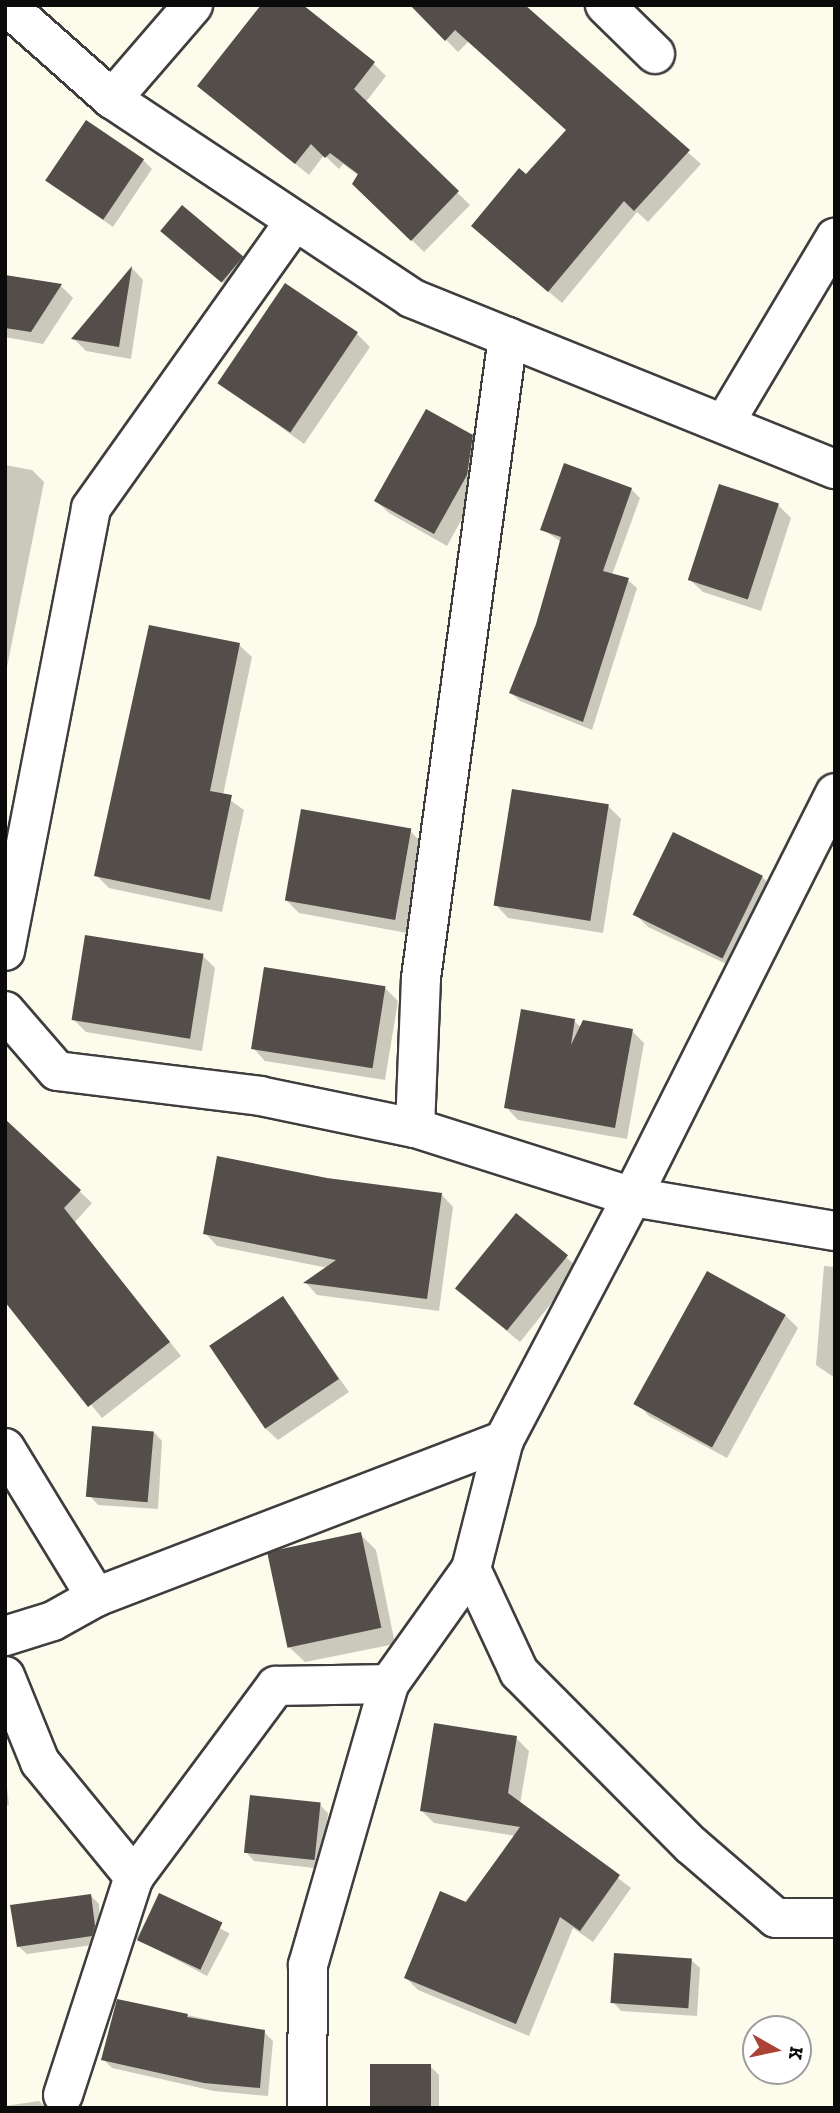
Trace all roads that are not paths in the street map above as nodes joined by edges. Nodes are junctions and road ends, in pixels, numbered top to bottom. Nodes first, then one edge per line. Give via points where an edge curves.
1 (6, 5) edge
2 (192, 5) edge
3 (605, 5) edge
4 (655, 54) dead end
5 (112, 99) junction
6 (295, 221) junction
7 (835, 238) edge
8 (508, 337) junction
9 (724, 424) junction
10 (835, 469) edge
11 (835, 793) edge
12 (5, 951) edge
13 (12, 1032) edge
14 (415, 1128) junction
15 (632, 1197) junction
16 (835, 1231) edge
17 (504, 1440) junction
18 (5, 1448) edge
19 (471, 1569) junction
20 (96, 1597) junction
21 (5, 1636) edge
22 (5, 1676) edge
23 (389, 1684) junction
24 (134, 1877) junction
25 (835, 1918) edge
26 (63, 2095) dead end
27 (307, 2108) edge

1 - 5 street
2 - 5 street
3 - 4 street
5 - 6 street
6 - 8 street via 411,298
6 - 12 street via 91,508
7 - 9 street
8 - 9 street
8 - 14 street via 421,978
9 - 10 street
11 - 15 street
13 - 14 street via 57,1071 260,1096
14 - 15 street
15 - 16 street
15 - 17 street
17 - 19 street
17 - 20 street
18 - 20 street
19 - 23 street
19 - 25 street via 519,1672 691,1845 776,1918
20 - 21 street via 53,1621
22 - 24 street via 40,1762
23 - 24 street via 276,1686
23 - 27 street via 308,1965
24 - 26 street

